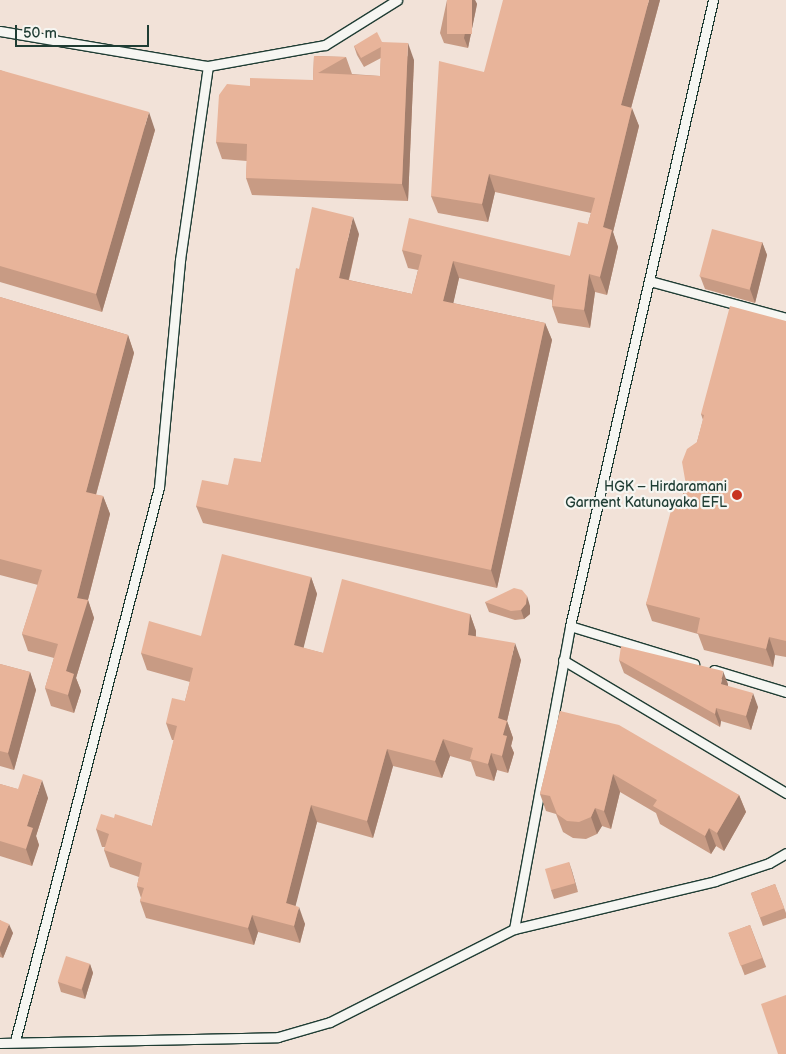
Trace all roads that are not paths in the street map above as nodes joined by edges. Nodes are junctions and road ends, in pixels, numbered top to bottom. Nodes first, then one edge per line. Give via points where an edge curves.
1 (397, 0) edge
2 (713, 0) edge
3 (0, 31) edge
4 (208, 66) junction
5 (650, 281) junction
6 (786, 318) edge
7 (570, 626) junction
8 (563, 660) junction
9 (786, 692) edge
10 (786, 793) edge
11 (786, 853) edge
12 (514, 929) junction
13 (15, 1041) junction
14 (0, 1043) edge

1 - 4 lane via 325,45
2 - 5 lane
3 - 4 lane
4 - 13 lane via 180,260 159,487
5 - 6 lane
5 - 7 lane
7 - 8 lane
7 - 9 lane
8 - 10 lane
8 - 12 lane
11 - 12 lane via 769,863 715,881
12 - 13 lane via 330,1022 278,1037
13 - 14 lane

